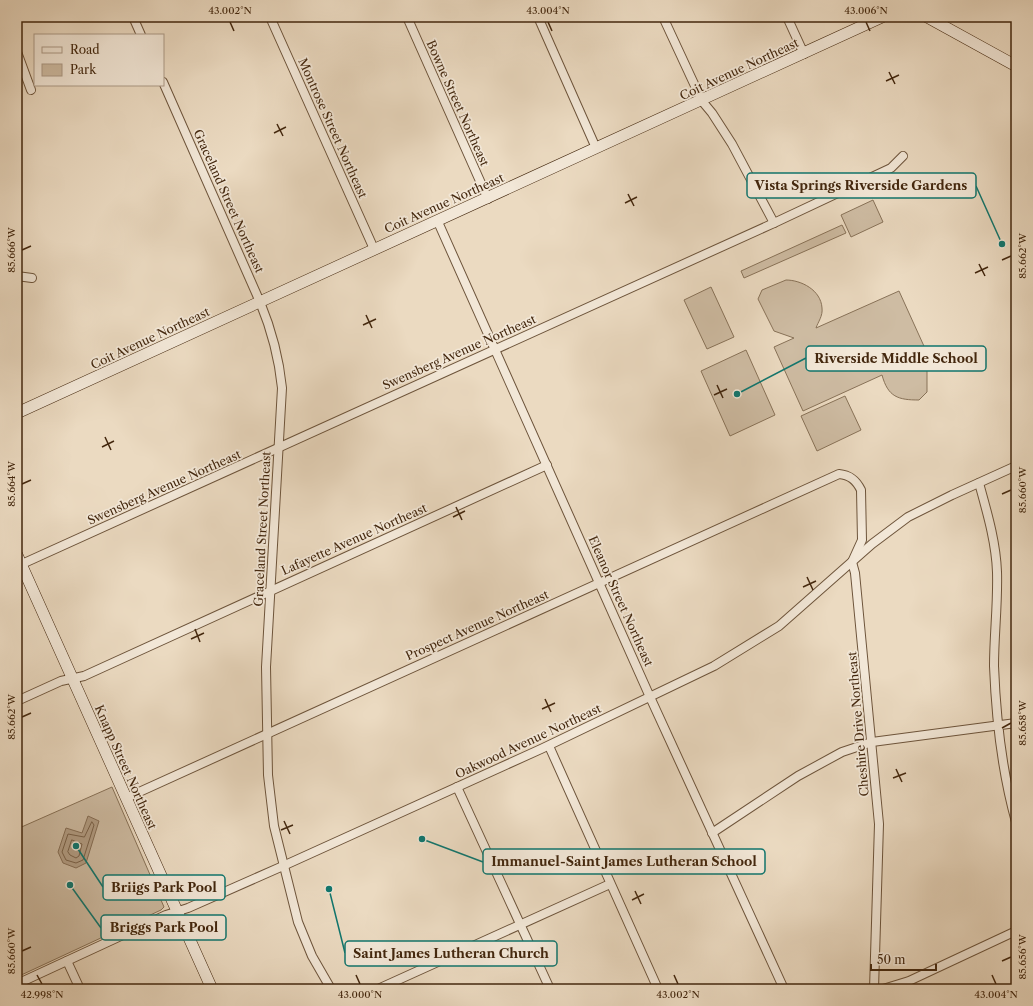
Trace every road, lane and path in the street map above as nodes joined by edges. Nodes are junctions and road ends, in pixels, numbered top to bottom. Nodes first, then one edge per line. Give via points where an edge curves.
1 (133, 17) edge
2 (270, 17) edge
3 (407, 17) edge
4 (538, 17) edge
5 (663, 17) edge
6 (788, 17) edge
7 (882, 17) edge
8 (927, 17) edge
9 (141, 34) edge
10 (17, 52) edge
11 (804, 54) junction
12 (1016, 66) edge
13 (164, 84) edge
14 (31, 90) dead end
15 (702, 100) junction
16 (596, 148) junction
17 (903, 156) dead end
18 (488, 199) junction
19 (438, 222) junction
20 (774, 223) junction
21 (374, 249) junction
22 (17, 276) edge
23 (32, 278) dead end
24 (260, 302) junction
25 (495, 350) junction
26 (17, 413) edge
27 (279, 448) junction
28 (547, 464) junction
29 (1016, 466) edge
30 (979, 483) junction
31 (19, 560) edge
32 (852, 562) junction
33 (600, 583) junction
34 (270, 590) junction
35 (72, 678) junction
36 (650, 697) junction
37 (17, 701) edge
38 (1016, 723) edge
39 (998, 725) junction
40 (266, 733) junction
41 (872, 742) junction
42 (548, 746) junction
43 (457, 787) junction
44 (126, 798) junction
45 (1016, 822) edge
46 (712, 833) junction
47 (283, 866) junction
48 (610, 884) junction
49 (177, 912) junction
50 (522, 925) junction
51 (1016, 931) edge
52 (67, 961) junction
53 (17, 984) edge
54 (80, 989) edge
55 (212, 989) edge
56 (331, 989) edge
57 (378, 989) edge
58 (550, 989) edge
59 (658, 989) edge
60 (784, 989) edge
61 (874, 989) edge
62 (883, 989) edge

1 - 9 street
2 - 21 street, Montrose Street Northeast
3 - 18 street, Bowne Street Northeast
4 - 16 street
5 - 15 street
6 - 11 street
7 - 11 street, Coit Avenue Northeast
8 - 12 street
10 - 14 street
11 - 15 street, Coit Avenue Northeast
13 - 24 street, Graceland Street Northeast
15 - 16 street, Coit Avenue Northeast
15 - 20 street via 732,144
16 - 18 street, Coit Avenue Northeast
17 - 20 street, Swensberg Avenue Northeast via 891,168
18 - 19 street, Coit Avenue Northeast
19 - 21 street, Coit Avenue Northeast
19 - 25 street, Eleanor Street Northeast
20 - 25 street, Swensberg Avenue Northeast
21 - 24 street, Coit Avenue Northeast
22 - 23 street
24 - 26 street, Coit Avenue Northeast
24 - 27 street, Graceland Street Northeast via 272,334 281,375
25 - 27 street, Swensberg Avenue Northeast
25 - 28 street, Eleanor Street Northeast
27 - 31 street, Swensberg Avenue Northeast
27 - 34 street, Graceland Street Northeast
28 - 33 street, Eleanor Street Northeast
28 - 34 street, Lafayette Avenue Northeast
29 - 30 street, Oakwood Avenue Northeast
30 - 32 street, Oakwood Avenue Northeast via 908,517
30 - 39 street via 991,526 997,571 994,664
31 - 35 street, Knapp Street Northeast
32 - 33 street, Prospect Avenue Northeast via 862,540 861,490 848,475 839,474
32 - 36 street, Oakwood Avenue Northeast via 779,626 714,666
32 - 41 street, Cheshire Drive Northeast
33 - 36 street, Eleanor Street Northeast
33 - 40 street, Prospect Avenue Northeast
34 - 35 street, Lafayette Avenue Northeast via 84,676
34 - 40 street, Graceland Street Northeast
35 - 37 street, Lafayette Avenue Northeast
35 - 44 street, Knapp Street Northeast
36 - 42 street, Oakwood Avenue Northeast
36 - 46 street, Eleanor Street Northeast
38 - 39 street
39 - 41 street
39 - 45 street
40 - 44 street, Prospect Avenue Northeast
40 - 47 street, Graceland Street Northeast via 274,826
41 - 46 street via 842,752 798,776
41 - 61 street, Cheshire Drive Northeast via 879,824
42 - 43 street, Oakwood Avenue Northeast
42 - 48 street
43 - 47 street, Oakwood Avenue Northeast
43 - 50 street
44 - 49 street, Knapp Street Northeast
46 - 60 street, Eleanor Street Northeast
47 - 49 street, Oakwood Avenue Northeast
47 - 56 street, Graceland Street Northeast via 298,922 312,956
48 - 50 street
48 - 59 street
49 - 52 street, Oakwood Avenue Northeast
49 - 55 street, Knapp Street Northeast
50 - 57 street
50 - 58 street
51 - 62 street via 909,981
52 - 53 street, Oakwood Avenue Northeast
52 - 54 street

